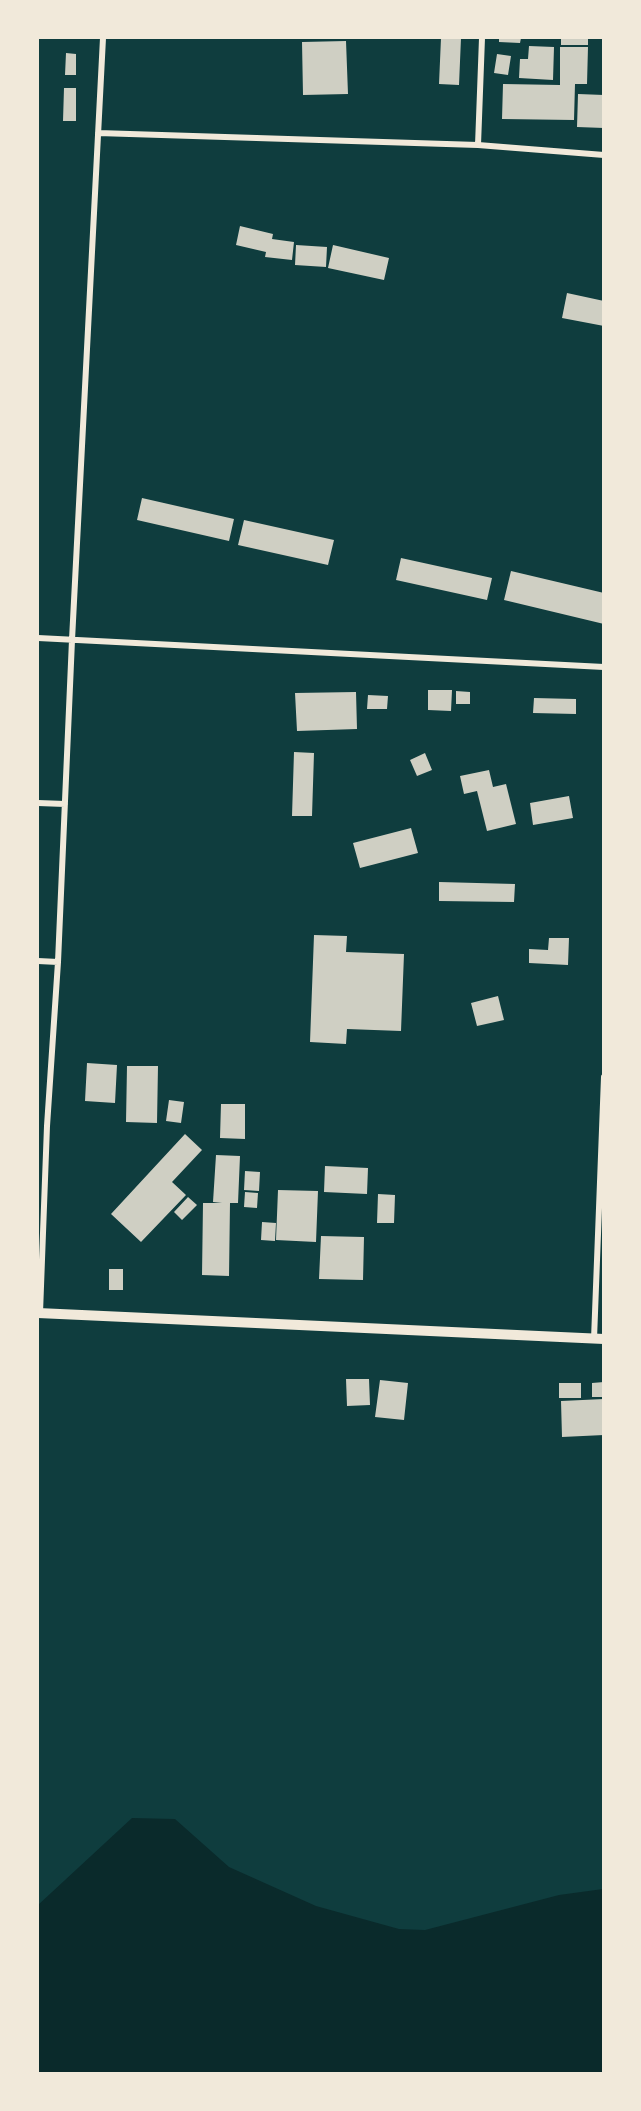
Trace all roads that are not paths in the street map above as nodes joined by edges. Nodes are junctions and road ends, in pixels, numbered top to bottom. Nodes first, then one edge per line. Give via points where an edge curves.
1 (103, 38) edge
2 (482, 38) edge
3 (98, 132) junction
4 (478, 145) junction
5 (603, 155) edge
6 (38, 638) edge
7 (72, 640) junction
8 (603, 667) edge
9 (38, 802) edge
10 (65, 804) junction
11 (38, 961) edge
12 (58, 962) junction
13 (603, 1077) edge
14 (38, 1125) edge
15 (47, 1126) junction
16 (39, 1313) edge
17 (599, 1339) edge

1 - 3 street
2 - 4 street
3 - 4 street
3 - 7 street
4 - 5 street
6 - 7 street
7 - 8 street
7 - 10 street
9 - 10 street
10 - 12 street
11 - 12 street
12 - 15 street
13 - 17 street
14 - 15 street
15 - 16 street
16 - 17 street

